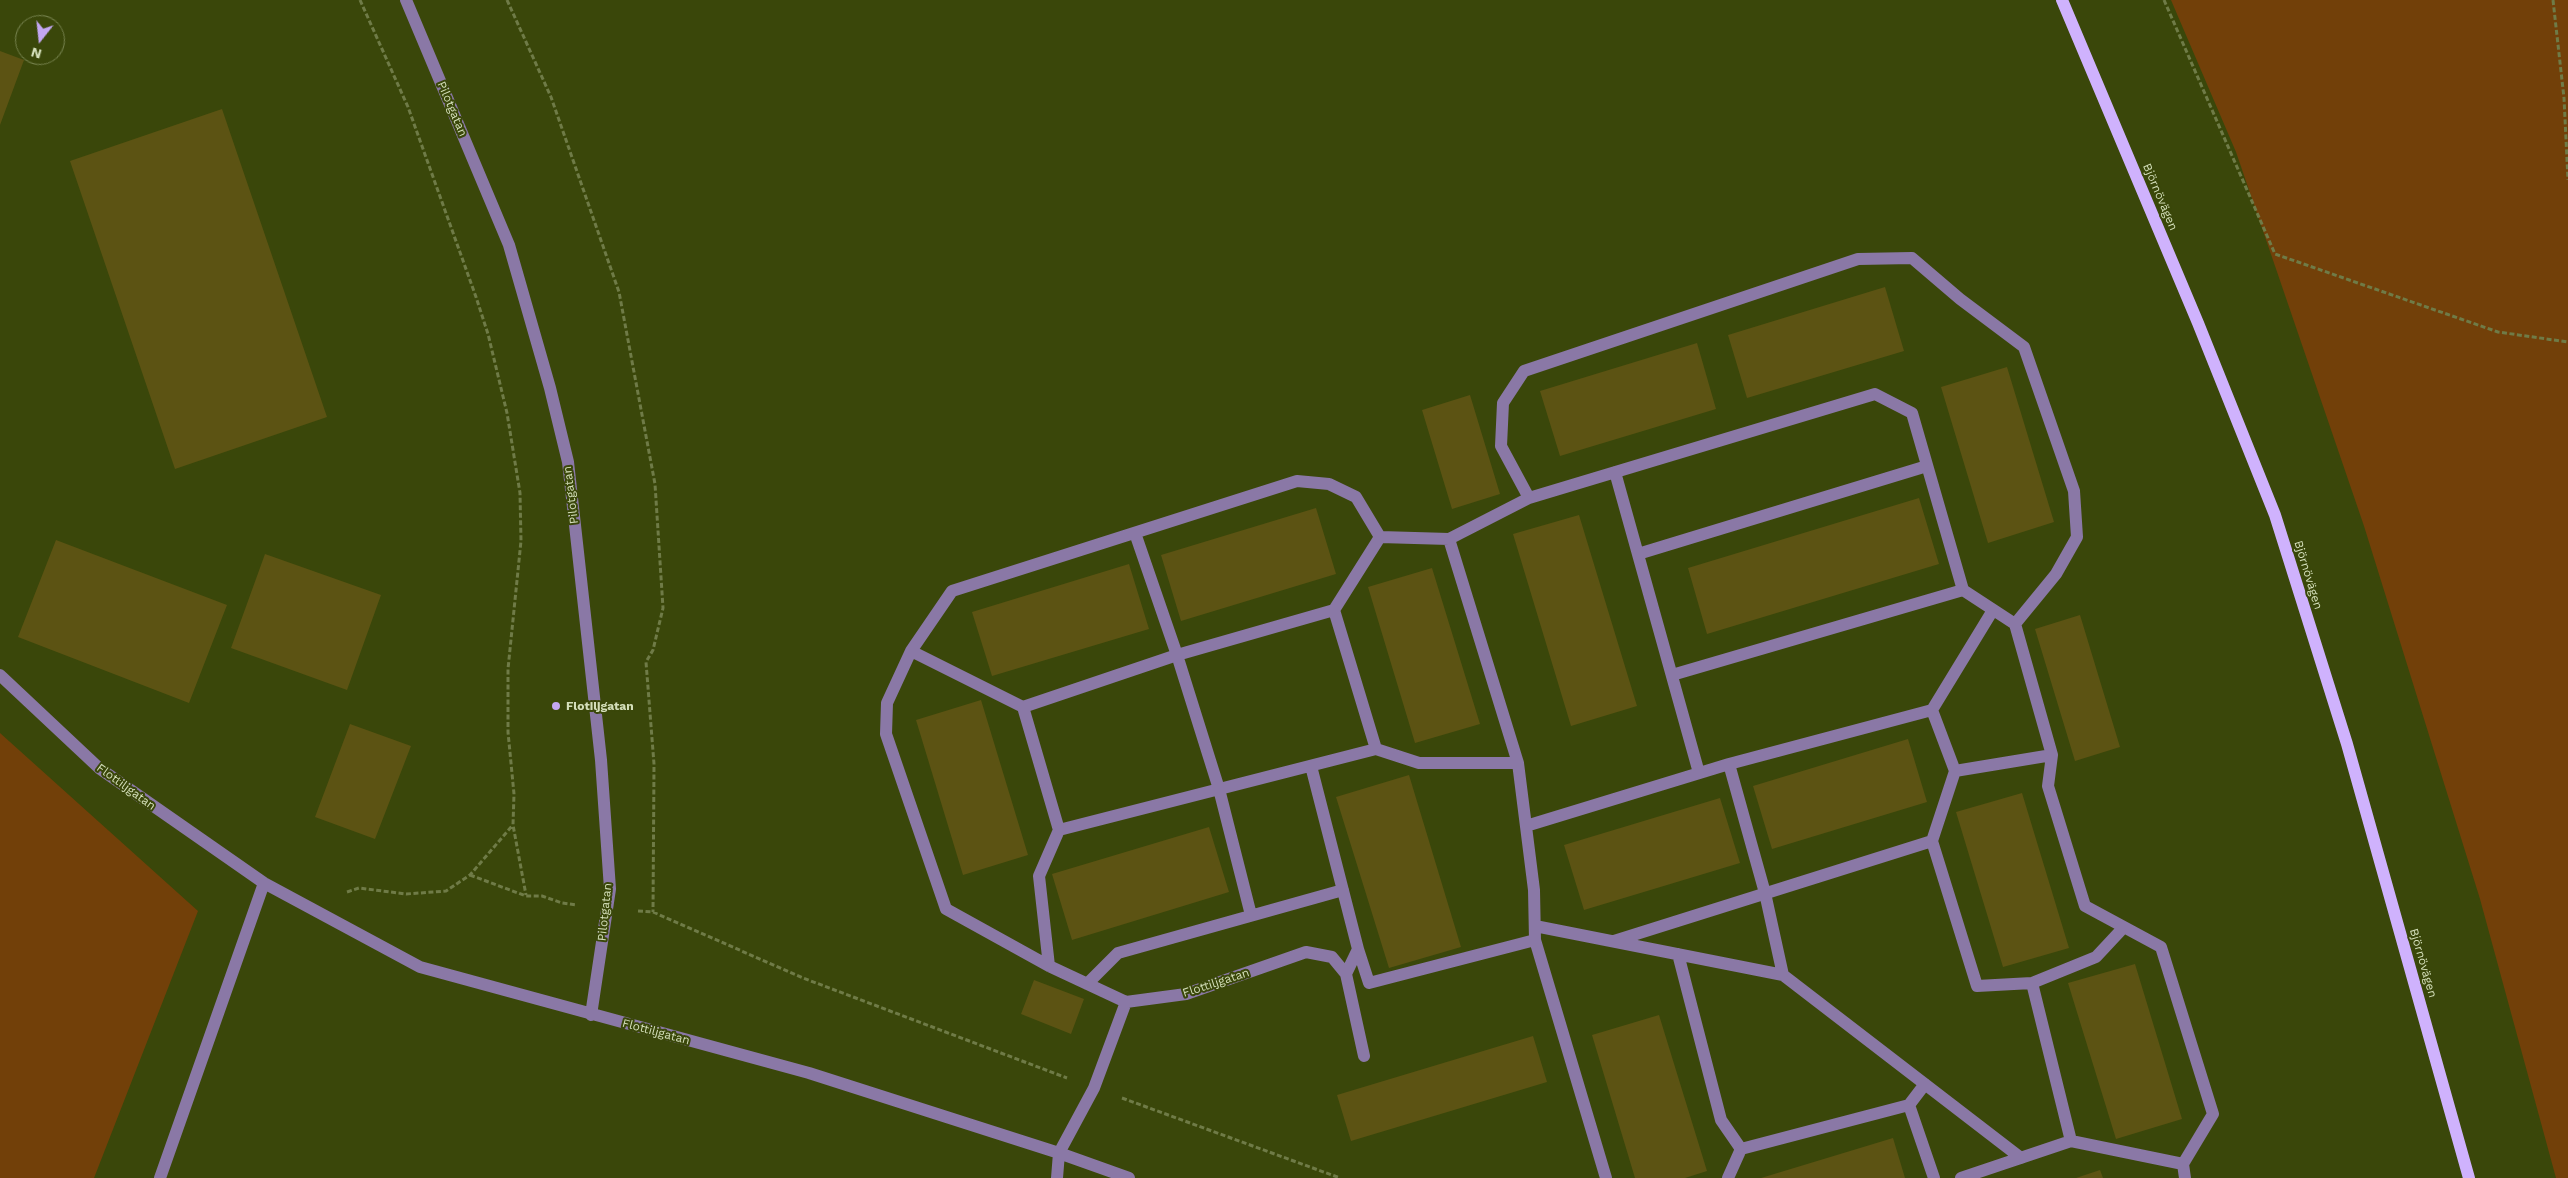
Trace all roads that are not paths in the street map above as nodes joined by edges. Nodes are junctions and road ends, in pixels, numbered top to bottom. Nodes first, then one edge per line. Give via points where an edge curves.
1 (406, 0) edge
2 (2062, 0) edge
3 (1927, 466) junction
4 (1615, 472) junction
5 (1529, 498) junction
6 (1135, 533) junction
7 (1380, 537) junction
8 (1449, 539) junction
9 (1638, 554) junction
10 (1963, 590) junction
11 (1334, 610) junction
12 (1993, 610) junction
13 (2015, 624) junction
14 (911, 651) junction
15 (1178, 654) junction
16 (0, 675) edge
17 (1672, 675) junction
18 (1023, 707) junction
19 (1932, 710) junction
20 (1376, 749) junction
21 (2052, 754) junction
22 (1518, 763) junction
23 (1729, 764) junction
24 (1311, 766) junction
25 (1954, 771) junction
26 (1699, 773) junction
27 (1219, 789) junction
28 (1526, 826) junction
29 (1059, 830) junction
30 (1932, 841) junction
31 (264, 883) junction
32 (1343, 890) junction
33 (1765, 893) junction
34 (1251, 915) junction
35 (1535, 926) junction
36 (2124, 927) junction
37 (1535, 940) junction
38 (1612, 942) junction
39 (1358, 949) junction
40 (1678, 954) junction
41 (1049, 966) junction
42 (1346, 974) junction
43 (1783, 975) junction
44 (2032, 983) junction
45 (1087, 984) junction
46 (1126, 1002) junction
47 (591, 1015) junction
48 (1364, 1056) dead end
49 (1925, 1084) junction
50 (1909, 1105) junction
51 (2071, 1141) junction
52 (1741, 1149) junction
53 (1059, 1152) junction
54 (2020, 1158) junction
55 (2183, 1164) junction
56 (160, 1178) edge
57 (1057, 1178) edge
58 (1129, 1178) edge
59 (1606, 1178) edge
60 (1728, 1178) edge
61 (1934, 1178) edge
62 (1961, 1178) edge
63 (2185, 1178) edge
64 (2469, 1178) edge

1 - 47 street, Pilotgatan via 509,245 568,462 601,760 610,889
2 - 64 main road, Björnövägen via 2275,515 2347,744
3 - 4 street via 1912,413 1875,394
3 - 9 street
3 - 10 street
4 - 5 street
4 - 9 street
5 - 8 street
5 - 13 street via 1501,446 1503,403 1524,370 1858,259 1912,258 2024,347 2074,491 2077,537 2056,574
6 - 7 street via 1297,482 1329,484 1356,497
6 - 14 street via 952,592
6 - 15 street
7 - 8 street
7 - 11 street
8 - 22 street
9 - 17 street
10 - 12 street
10 - 17 street
11 - 15 street
11 - 20 street
12 - 13 street
12 - 19 street
13 - 21 street
14 - 18 street
14 - 41 street via 887,703 886,734 946,909
15 - 18 street
15 - 27 street
16 - 31 street, Flottiljgatan via 99,768
17 - 26 street
18 - 29 street
19 - 23 street
19 - 25 street
20 - 22 street via 1419,763
20 - 24 street
21 - 25 street
21 - 36 street via 2048,786 2085,906
22 - 28 street
23 - 26 street
23 - 33 street
24 - 27 street
24 - 32 street
25 - 30 street
26 - 28 street
27 - 29 street
27 - 34 street
28 - 35 street
29 - 41 street via 1039,876
30 - 33 street
30 - 44 street via 1977,986
31 - 47 street, Flottiljgatan via 420,967
31 - 56 street
32 - 34 street
32 - 39 street
33 - 38 street
33 - 43 street
34 - 45 street via 1118,953
35 - 37 street
35 - 38 street
36 - 44 street via 2096,957
36 - 55 street via 2161,947 2213,1114
37 - 39 street via 1369,983
37 - 59 street
38 - 40 street
39 - 42 street
40 - 43 street
40 - 52 street via 1721,1120
41 - 45 street
42 - 46 street, Flottiljgatan via 1332,957 1306,952 1186,994
42 - 48 street
43 - 49 street
44 - 51 street
45 - 46 street
46 - 53 street via 1094,1088
47 - 53 street, Flottiljgatan via 809,1073
49 - 50 street
49 - 54 street
50 - 52 street
50 - 61 street
51 - 54 street
51 - 55 street
52 - 60 street
53 - 57 street
53 - 58 street, Flottiljgatan
54 - 62 street
55 - 63 street

